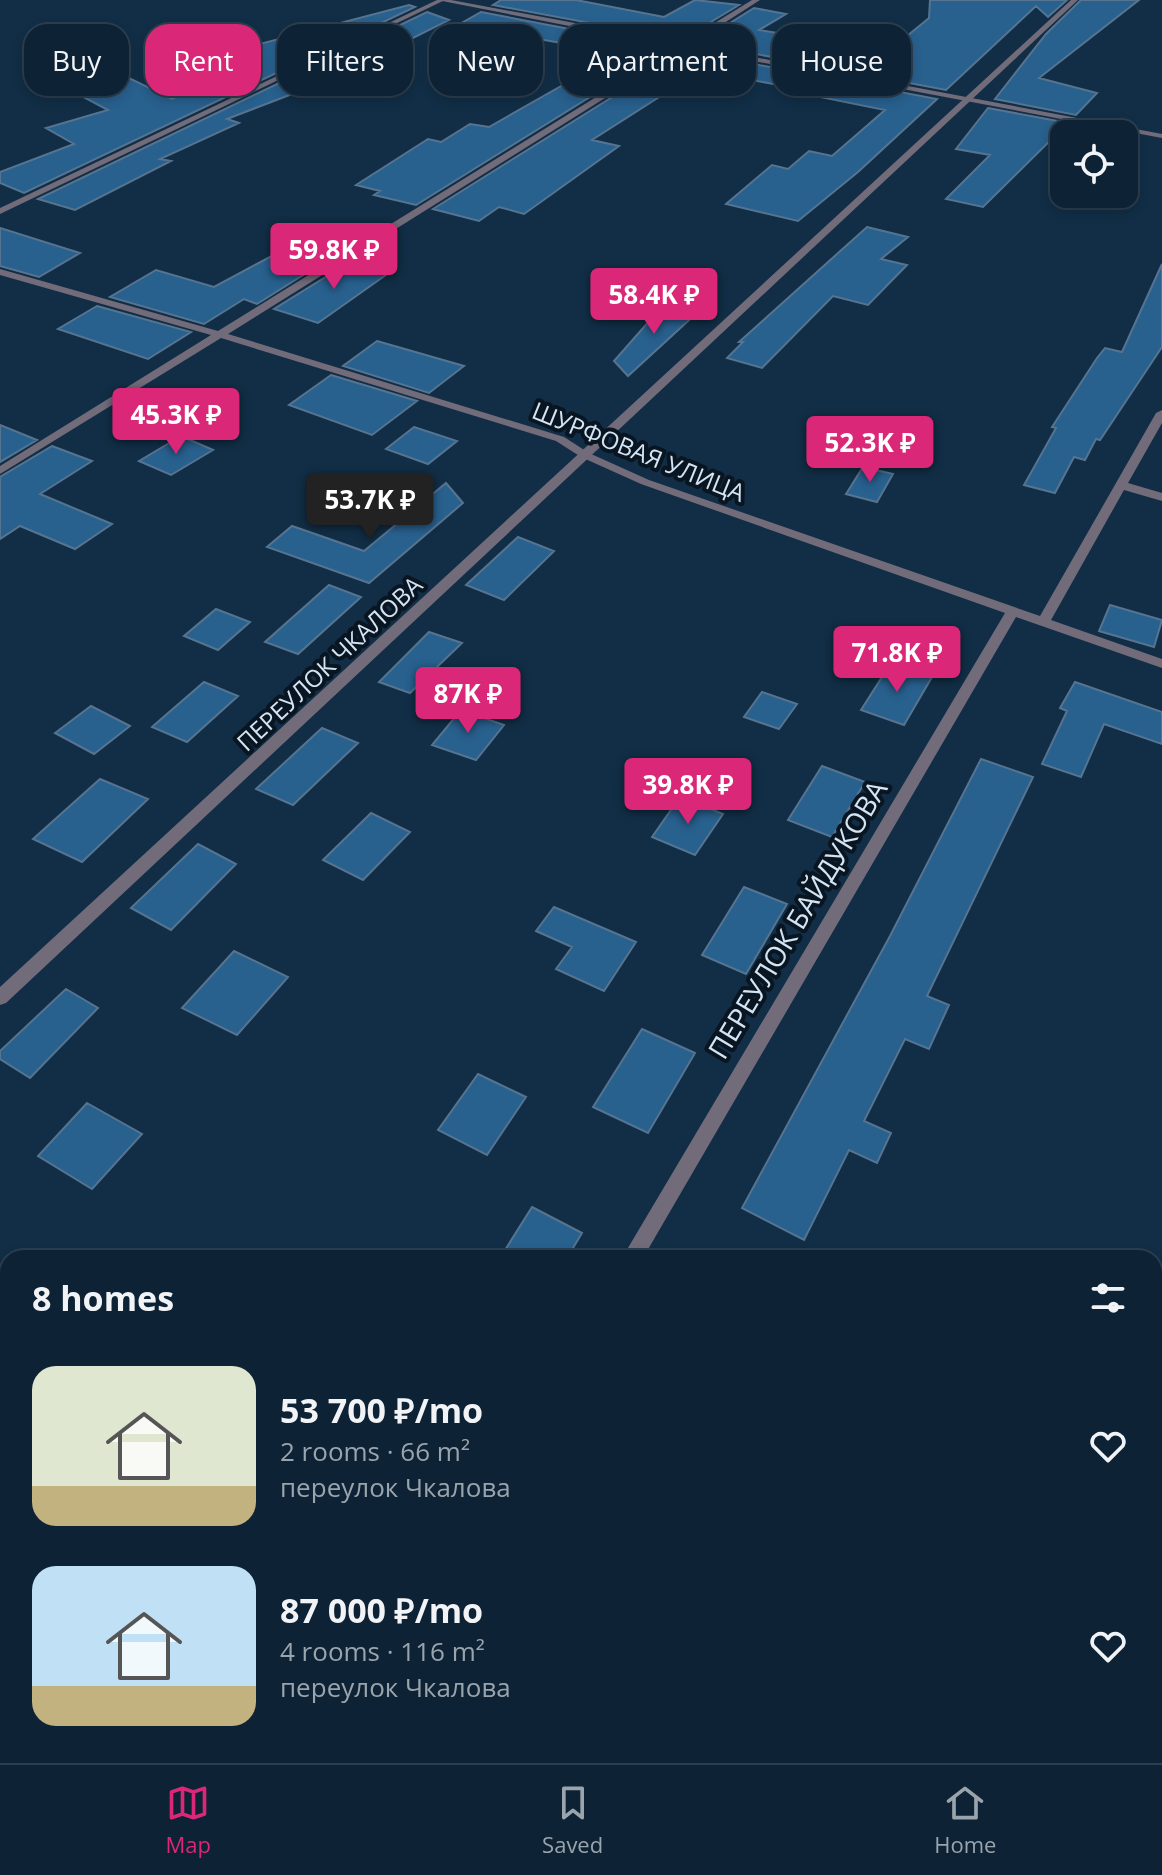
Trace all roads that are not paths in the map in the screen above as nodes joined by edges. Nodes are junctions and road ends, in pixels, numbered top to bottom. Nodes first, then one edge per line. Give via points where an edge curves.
1 (441, 0) edge
2 (757, 0) edge
3 (1075, 0) edge
4 (572, 24) edge
5 (719, 24) edge
6 (756, 58) edge
7 (604, 96) edge
8 (965, 98) junction
9 (1162, 136) edge
10 (0, 211) edge
11 (0, 272) edge
12 (219, 334) junction
13 (1162, 413) edge
14 (585, 455) junction
15 (0, 471) edge
16 (1121, 485) junction
17 (1162, 497) edge
18 (1014, 610) junction
19 (1044, 621) junction
20 (1162, 664) edge
21 (0, 998) edge
22 (637, 1250) edge

1 - 4 street
1 - 10 street
2 - 5 street
3 - 8 street, ПЕРЕУЛОК ЧКАЛОВА
6 - 8 street
7 - 12 street
8 - 9 street
8 - 14 street, ПЕРЕУЛОК ЧКАЛОВА
11 - 12 street, ШУРФОВАЯ УЛИЦА
12 - 14 street, ШУРФОВАЯ УЛИЦА via 560,439
12 - 15 street
13 - 16 street
14 - 18 street, ШУРФОВАЯ УЛИЦА via 645,482
14 - 21 street, ПЕРЕУЛОК ЧКАЛОВА
16 - 17 street
16 - 19 street
18 - 19 street, ШУРФОВАЯ УЛИЦА
18 - 22 street, ПЕРЕУЛОК БАЙДУКОВА
19 - 20 street, ШУРФОВАЯ УЛИЦА

